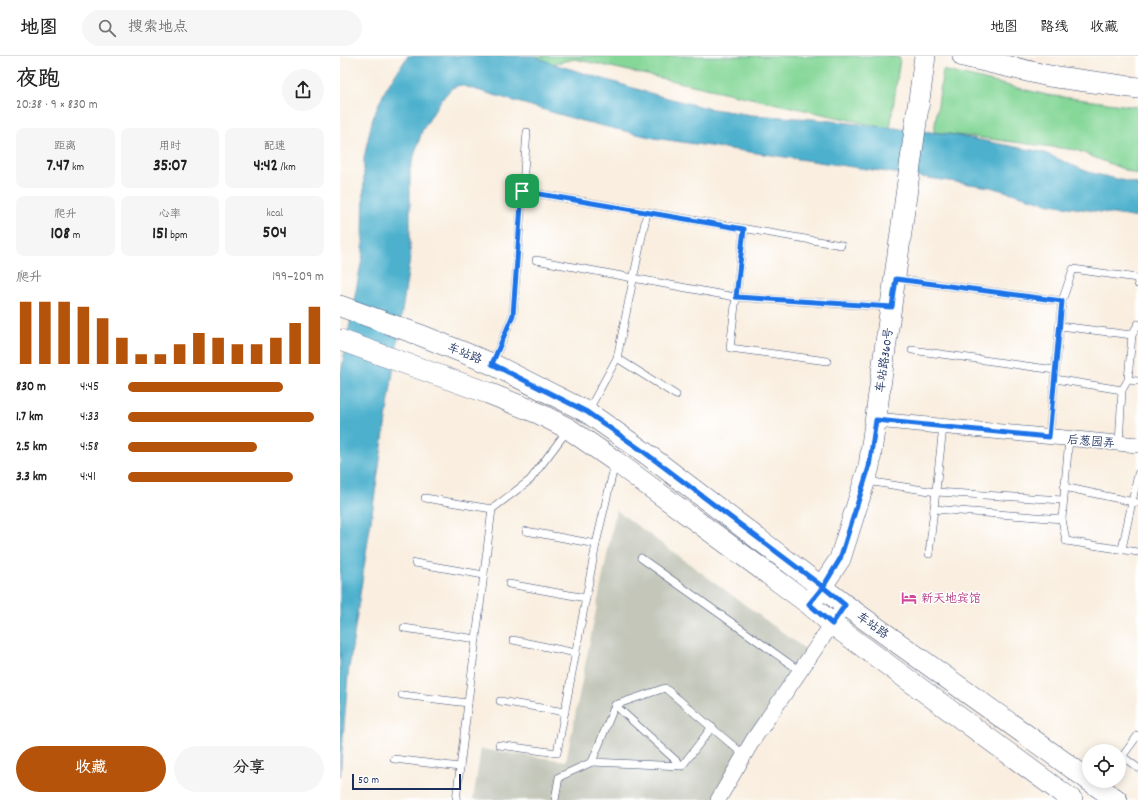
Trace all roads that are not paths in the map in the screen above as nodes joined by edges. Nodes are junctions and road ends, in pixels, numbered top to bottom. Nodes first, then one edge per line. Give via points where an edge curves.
1 (926, 56) edge
2 (963, 56) edge
3 (1138, 88) edge
4 (527, 132) dead end
5 (522, 191) junction
6 (647, 212) junction
7 (744, 229) junction
8 (841, 245) dead end
9 (536, 260) dead end
10 (633, 278) junction
11 (896, 279) junction
12 (1138, 284) edge
13 (736, 297) junction
14 (1062, 301) junction
15 (892, 307) junction
16 (347, 308) edge
17 (1138, 324) edge
18 (1060, 326) junction
19 (1132, 335) junction
20 (341, 340) edge
21 (912, 350) dead end
22 (617, 358) junction
23 (827, 361) dead end
24 (492, 364) junction
25 (1055, 370) junction
26 (1055, 379) junction
27 (1128, 380) junction
28 (1138, 381) edge
29 (1122, 390) junction
30 (676, 395) dead end
31 (587, 412) junction
32 (876, 420) junction
33 (943, 427) junction
34 (569, 429) junction
35 (1049, 437) junction
36 (1069, 439) junction
37 (1119, 444) junction
38 (1138, 445) edge
39 (615, 461) junction
40 (1138, 474) edge
41 (865, 480) junction
42 (1064, 487) junction
43 (936, 492) junction
44 (425, 498) dead end
45 (1063, 500) junction
46 (1135, 503) edge
47 (492, 509) junction
48 (934, 509) junction
49 (1062, 519) junction
50 (526, 531) dead end
51 (596, 544) junction
52 (1122, 549) junction
53 (1138, 552) edge
54 (929, 554) dead end
55 (641, 558) dead end
56 (415, 563) dead end
57 (484, 575) junction
58 (509, 584) dead end
59 (823, 587) junction
60 (586, 598) junction
61 (809, 604) junction
62 (845, 605) junction
63 (832, 624) junction
64 (404, 628) dead end
65 (476, 639) junction
66 (513, 640) dead end
67 (576, 653) junction
68 (800, 671) junction
69 (402, 695) dead end
70 (500, 702) dead end
71 (468, 703) junction
72 (615, 705) junction
73 (565, 712) junction
74 (712, 727) junction
75 (1138, 735) edge
76 (499, 745) dead end
77 (1126, 752) edge
78 (744, 755) junction
79 (394, 759) dead end
80 (592, 762) junction
81 (1126, 762) edge
82 (682, 766) junction
83 (460, 767) junction
84 (1138, 768) edge
85 (1082, 772) edge
86 (1103, 788) edge
87 (456, 800) edge
88 (555, 800) edge
89 (718, 800) edge
90 (1072, 800) edge
91 (1117, 800) edge

1 - 11 main road, 车站路360号
2 - 3 main road via 1049,76
4 - 5 lane
5 - 6 lane
5 - 24 lane via 513,315
6 - 7 lane
6 - 10 lane
7 - 8 lane
7 - 13 lane
9 - 10 lane
10 - 13 lane
10 - 22 lane
11 - 14 lane
11 - 15 main road, 车站路360号
12 - 14 lane via 1137,278 1073,269
13 - 15 lane
13 - 23 lane via 730,348
14 - 18 lane
15 - 32 main road, 车站路360号
16 - 24 main road, 车站路
17 - 19 lane
18 - 19 lane
18 - 25 lane
19 - 27 lane
20 - 34 main road, 车站路 via 488,393 538,413
21 - 25 lane
22 - 30 lane
22 - 31 lane
24 - 31 main road, 车站路
25 - 26 lane
26 - 29 lane
26 - 35 lane
27 - 28 lane
27 - 29 lane
29 - 37 lane
31 - 59 main road, 车站路
32 - 33 street, 后葱园弄
32 - 41 main road, 车站路360号
33 - 35 street, 后葱园弄
33 - 43 lane
34 - 39 main road, 车站路
34 - 47 lane via 530,480
35 - 36 street, 后葱园弄
36 - 37 street, 后葱园弄
36 - 42 lane
37 - 38 street, 后葱园弄
39 - 51 lane
39 - 61 main road, 车站路
40 - 46 lane
41 - 43 lane
41 - 59 main road, 车站路360号 via 840,559
42 - 45 lane
42 - 46 lane
43 - 45 lane
43 - 48 lane
44 - 47 lane
45 - 49 lane
46 - 52 lane
47 - 57 lane
48 - 49 lane
48 - 54 lane
49 - 52 lane via 1066,541
50 - 51 lane
51 - 60 lane
52 - 53 lane
55 - 68 lane
56 - 57 lane
57 - 65 lane
58 - 60 lane
59 - 61 main road, 车站路360号
59 - 62 main road, 车站路
60 - 67 lane
61 - 63 main road, 车站路
62 - 63 street
62 - 85 main road, 车站路
63 - 68 street
63 - 90 main road, 车站路
64 - 65 lane
65 - 71 lane
66 - 67 lane
67 - 73 lane
68 - 78 street
69 - 71 lane
70 - 73 lane
71 - 83 lane
72 - 74 lane via 665,688
72 - 80 lane
72 - 82 lane
73 - 76 lane via 557,753
74 - 78 lane
74 - 82 lane
75 - 77 lane
78 - 89 street
79 - 83 lane
80 - 82 lane
80 - 88 lane via 559,777
81 - 84 lane
83 - 87 lane
86 - 91 main road, 车站路

